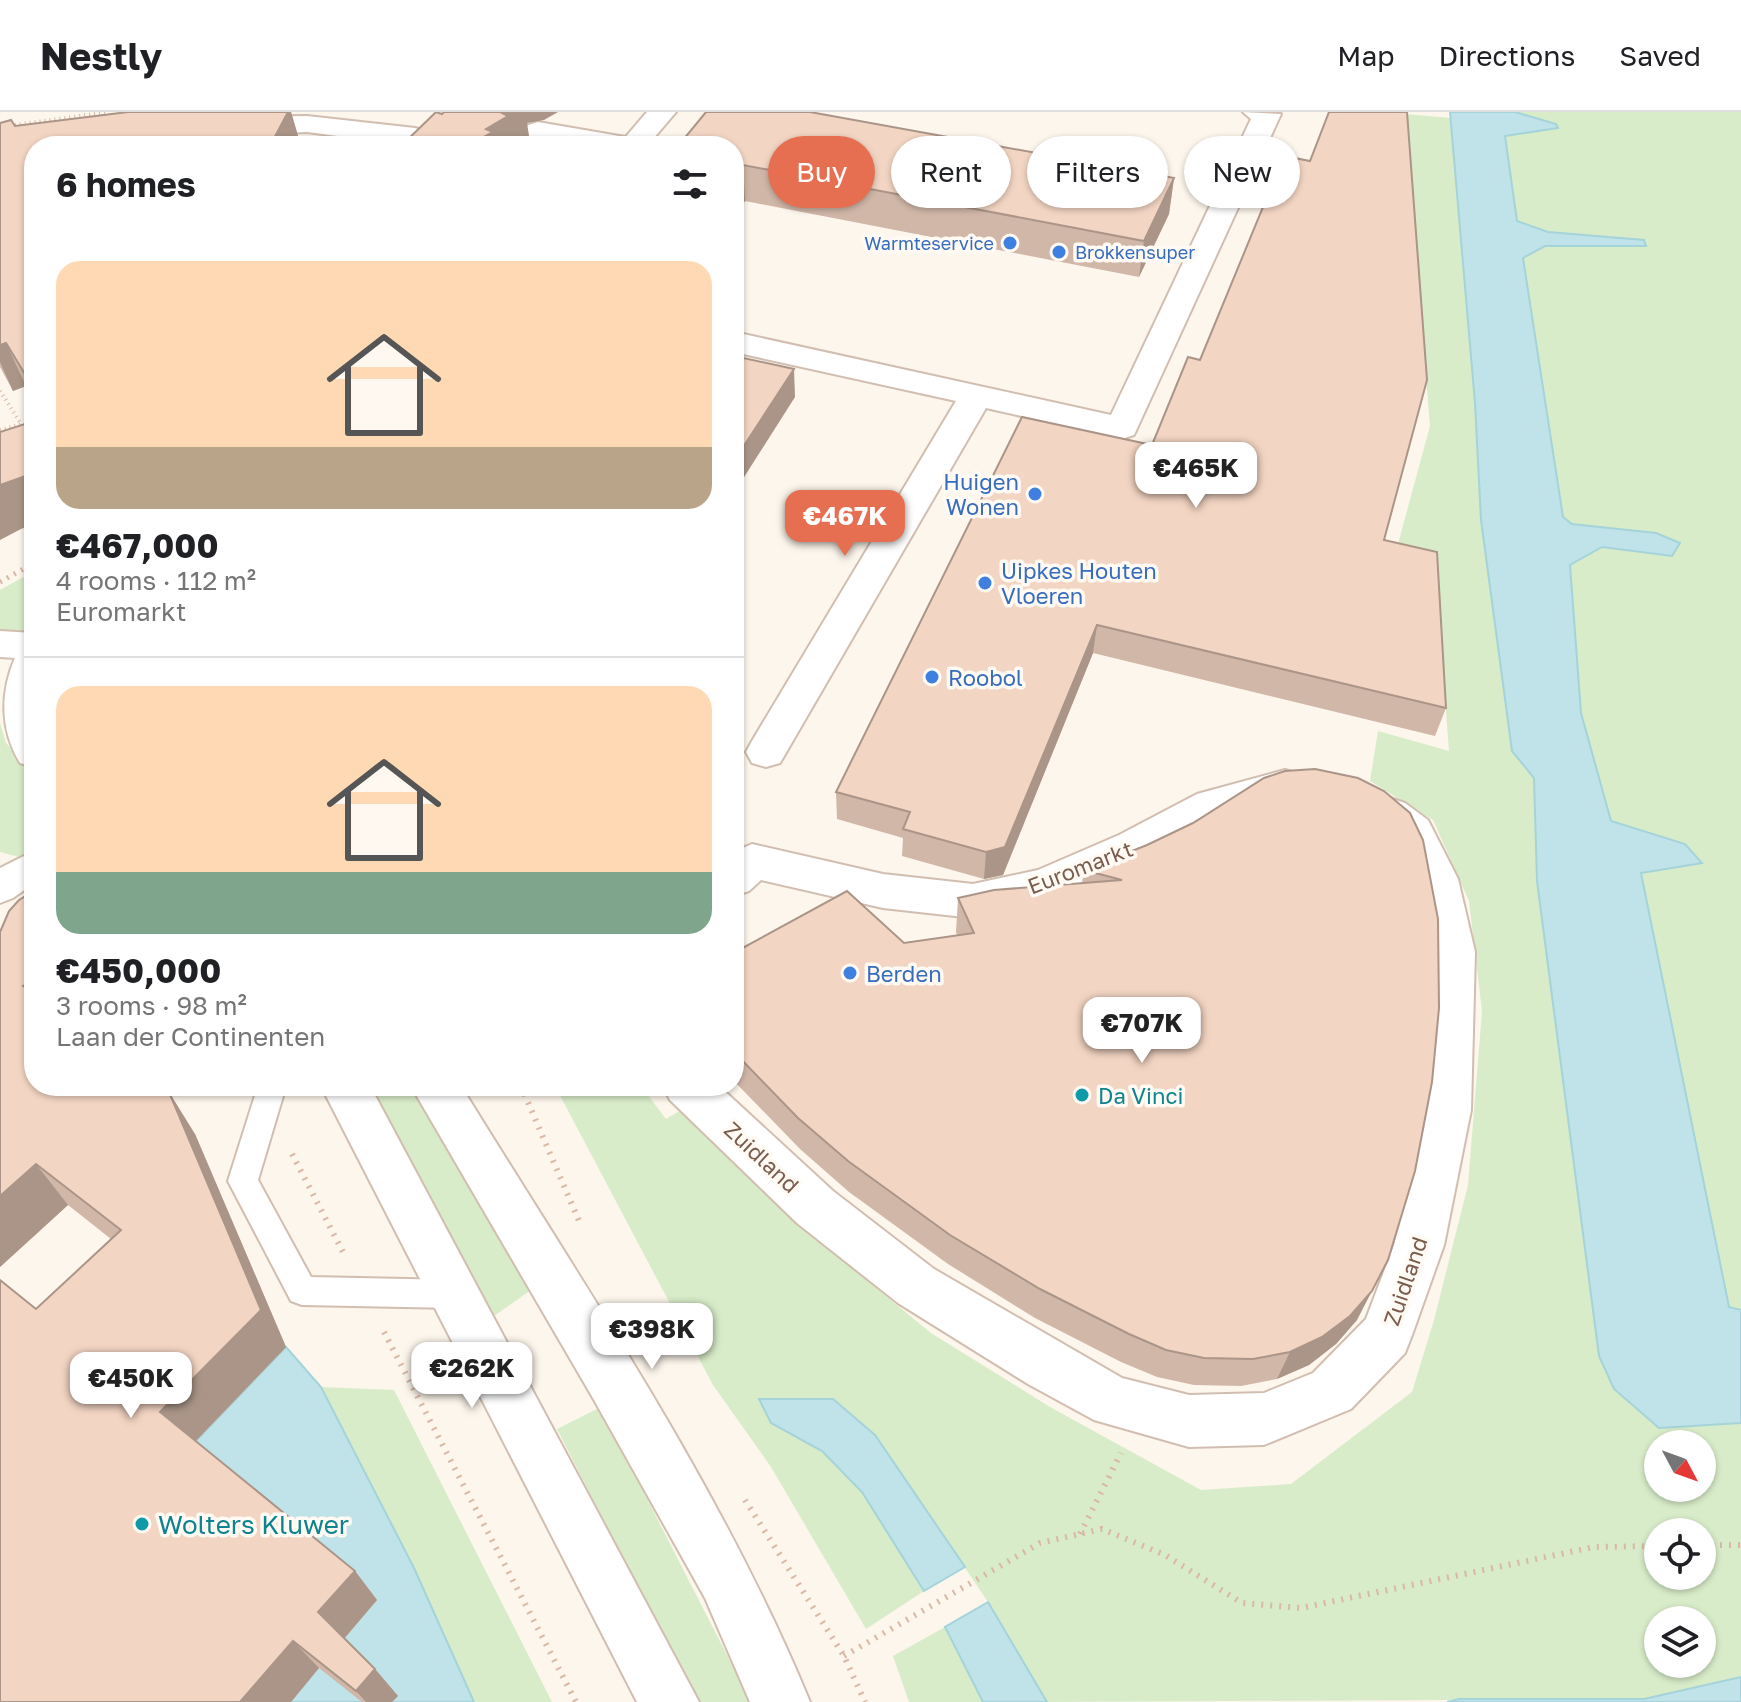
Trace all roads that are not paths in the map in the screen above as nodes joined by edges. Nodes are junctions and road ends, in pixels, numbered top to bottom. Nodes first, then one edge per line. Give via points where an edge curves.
1 (628, 112) edge
2 (662, 112) edge
3 (1257, 112) edge
4 (214, 126) edge
5 (538, 131) dead end
6 (418, 135) edge
7 (563, 136) edge
8 (613, 136) edge
9 (641, 136) edge
10 (744, 344) edge
11 (976, 396) junction
12 (0, 644) edge
13 (24, 645) edge
14 (18, 676) edge
15 (24, 739) edge
16 (766, 752) dead end
17 (1344, 790) joint
18 (744, 869) edge
19 (269, 1096) edge
20 (350, 1096) edge
21 (441, 1096) edge
22 (698, 1096) edge
23 (454, 1294) junction
24 (669, 1702) edge
25 (780, 1702) edge

1 - 8 street
2 - 9 street
3 - 11 street via 1267,114 1122,428
4 - 6 street via 307,124
5 - 7 street
10 - 11 street
11 - 16 street
12 - 13 street
14 - 15 street via 15,717
17 - 18 street, Euromarkt via 1273,786 1224,801 1045,885 973,901 883,891 752,861
17 - 22 street, Zuidland via 1372,801 1413,831 1436,879 1453,952 1447,1110 1419,1245 1386,1335 1332,1391 1264,1419 1189,1421 1113,1402 916,1286 815,1207
19 - 23 lane via 243,1181 302,1291
20 - 23 street
21 - 25 street via 725,1578
23 - 24 street

